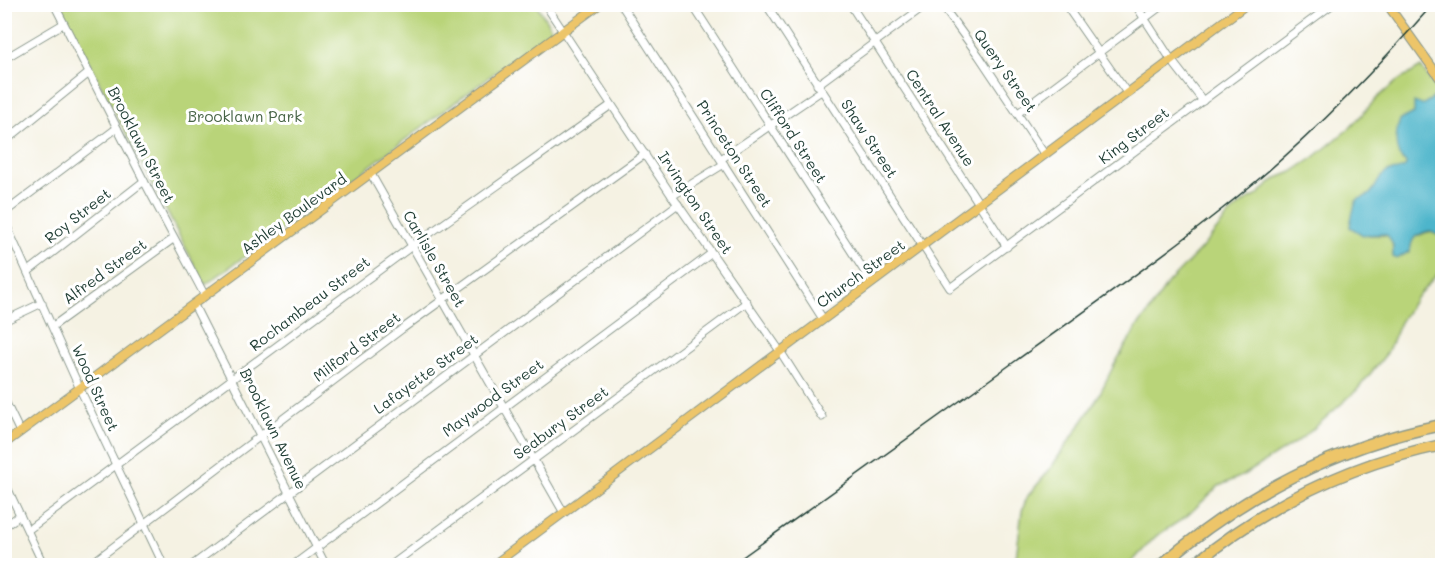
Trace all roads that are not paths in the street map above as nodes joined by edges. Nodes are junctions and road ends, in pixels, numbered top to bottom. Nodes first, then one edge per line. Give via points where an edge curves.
1 (54, 4) edge
2 (545, 4) edge
3 (600, 4) edge
4 (621, 4) edge
5 (692, 4) edge
6 (766, 4) edge
7 (850, 4) edge
8 (927, 4) edge
9 (941, 4) edge
10 (1065, 4) edge
11 (1135, 4) edge
12 (1164, 4) edge
13 (1247, 4) edge
14 (1334, 4) edge
15 (1387, 4) edge
16 (1145, 19) junction
17 (63, 24) junction
18 (562, 32) junction
19 (874, 43) junction
20 (1098, 53) junction
21 (4, 59) edge
22 (1172, 61) junction
23 (89, 73) junction
24 (1443, 81) edge
25 (819, 88) junction
26 (1127, 93) junction
27 (1203, 101) junction
28 (611, 105) junction
29 (1018, 113) junction
30 (771, 126) junction
31 (117, 128) junction
32 (4, 142) edge
33 (645, 154) junction
34 (1045, 154) junction
35 (722, 161) junction
36 (371, 174) junction
37 (144, 182) junction
38 (672, 196) junction
39 (979, 203) junction
40 (678, 204) junction
41 (4, 213) edge
42 (4, 220) edge
43 (173, 239) junction
44 (412, 246) junction
45 (922, 246) junction
46 (1006, 247) junction
47 (712, 253) junction
48 (29, 271) junction
49 (872, 283) junction
50 (950, 288) joint
51 (205, 296) junction
52 (443, 300) junction
53 (747, 302) junction
54 (42, 303) junction
55 (194, 305) junction
56 (823, 319) junction
57 (4, 321) edge
58 (53, 326) junction
59 (780, 351) junction
60 (474, 356) junction
61 (233, 378) junction
62 (80, 389) junction
63 (4, 399) edge
64 (504, 407) junction
65 (822, 417) dead end
66 (1443, 425) edge
67 (20, 432) junction
68 (261, 436) junction
69 (4, 444) edge
70 (1443, 445) edge
71 (534, 460) junction
72 (116, 466) junction
73 (4, 482) edge
74 (289, 493) junction
75 (564, 513) junction
76 (20, 515) junction
77 (144, 523) junction
78 (4, 527) edge
79 (28, 530) junction
80 (316, 547) junction
81 (1443, 563) edge
82 (44, 566) edge
83 (88, 566) edge
84 (164, 566) edge
85 (191, 566) edge
86 (292, 566) edge
87 (326, 566) edge
88 (390, 566) edge
89 (492, 566) edge
90 (1160, 566) edge
91 (1192, 566) edge
92 (1439, 566) edge

1 - 17 street, Brooklawn Street
2 - 18 street, Irvington Street
3 - 18 main road, Ashley Boulevard
4 - 35 street, Princeton Street
5 - 30 street, Clifford Street
6 - 25 street, Shaw Street
7 - 19 street, Central Avenue
8 - 19 street
9 - 29 street, Query Street
10 - 20 street
11 - 16 street
12 - 16 street
13 - 22 main road, Church Street
14 - 27 street, King Street
15 - 24 main road
16 - 20 street
16 - 22 street
17 - 21 street
17 - 23 street, Brooklawn Street
18 - 28 street, Irvington Street
18 - 36 main road, Ashley Boulevard
19 - 25 street
19 - 39 street, Central Avenue
20 - 26 street
20 - 29 street
22 - 26 main road, Church Street
22 - 27 street
23 - 31 street, Brooklawn Street
23 - 32 street
25 - 30 street
25 - 45 street, Shaw Street
26 - 34 main road, Church Street
27 - 46 street, King Street
28 - 33 street, Irvington Street
28 - 44 street, Rochambeau Street
29 - 34 street, Query Street
30 - 35 street
30 - 49 street, Clifford Street
31 - 37 street, Brooklawn Street
31 - 41 street
33 - 38 street, Irvington Street
33 - 52 street, Milford Street
34 - 39 main road, Church Street
35 - 38 street
35 - 56 street, Princeton Street
36 - 44 street, Carlisle Street
36 - 51 main road, Ashley Boulevard
37 - 43 street, Brooklawn Street
37 - 48 street, Roy Street
38 - 40 street, Irvington Street
39 - 45 main road, Church Street
39 - 46 street, Central Avenue
40 - 47 street, Irvington Street
40 - 60 street, Lafayette Street
42 - 48 street, Wood Street
43 - 51 street, Brooklawn Street
43 - 58 street, Alfred Street
44 - 52 street, Carlisle Street
44 - 61 street, Rochambeau Street
45 - 49 main road, Church Street
45 - 50 street, Shaw Street
46 - 50 street, King Street
47 - 53 street, Irvington Street
47 - 64 street, Maywood Street
48 - 54 street, Wood Street
49 - 56 main road, Church Street
51 - 55 main road, Ashley Boulevard
52 - 60 street, Carlisle Street
52 - 68 street, Milford Street
53 - 59 street, Irvington Street
53 - 71 street, Seabury Street
54 - 57 street
54 - 58 street, Wood Street
55 - 61 street, Brooklawn Avenue
55 - 62 main road, Ashley Boulevard
56 - 59 main road, Church Street
58 - 62 street, Wood Street
59 - 65 street, Irvington Street
59 - 75 main road, Church Street
60 - 64 street, Carlisle Street
60 - 74 street, Lafayette Street
61 - 68 street, Brooklawn Avenue
61 - 72 street, Rochambeau Street
62 - 67 main road, Ashley Boulevard
62 - 72 street, Wood Street
63 - 67 street
64 - 71 street, Carlisle Street
64 - 80 street, Maywood Street
66 - 90 highway via 1373,444 1296,475 1217,520
67 - 69 main road, Ashley Boulevard
68 - 74 street, Brooklawn Avenue
68 - 77 street, Milford Street
70 - 91 highway via 1368,466 1309,489 1253,521
71 - 75 street, Carlisle Street
71 - 88 street, Seabury Street
72 - 77 street, Wood Street
72 - 79 street, Rochambeau Street
73 - 76 street
74 - 80 street, Brooklawn Avenue
74 - 85 street, Lafayette Street
75 - 89 main road, Church Street
76 - 78 street
76 - 79 street
77 - 83 street, Milford Street
77 - 84 street, Wood Street
79 - 82 street
80 - 86 street, Maywood Street
80 - 87 street, Brooklawn Avenue
81 - 92 main road

